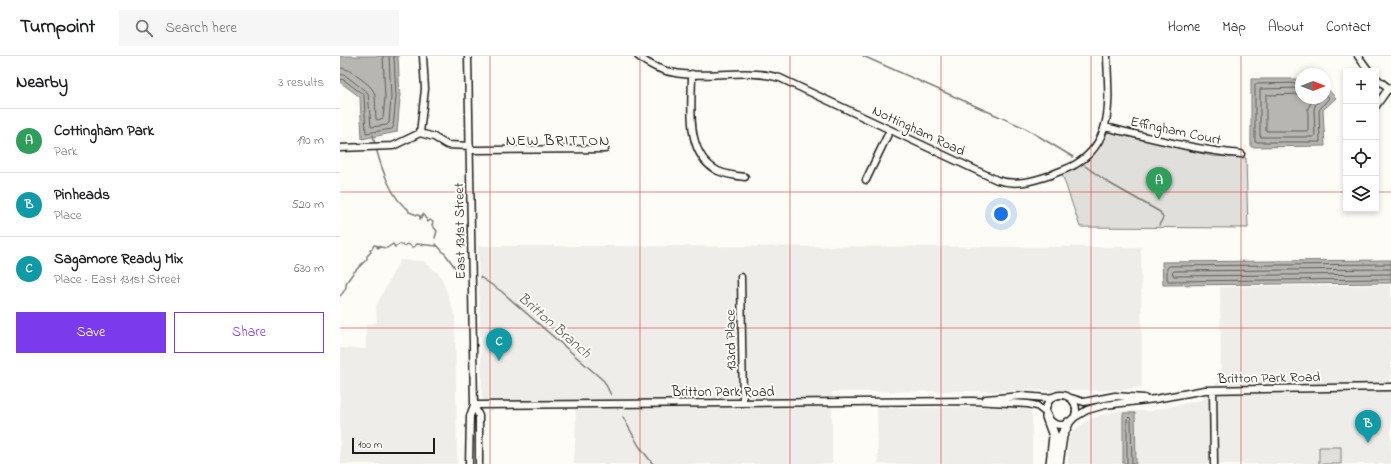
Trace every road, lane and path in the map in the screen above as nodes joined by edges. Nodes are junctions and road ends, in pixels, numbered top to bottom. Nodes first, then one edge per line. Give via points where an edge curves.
1 (423, 56) edge
2 (468, 56) edge
3 (638, 56) edge
4 (1108, 56) edge
5 (1358, 56) edge
6 (1367, 68) edge
7 (692, 74) junction
8 (1379, 81) edge
9 (1390, 90) edge
10 (1378, 104) edge
11 (1105, 127) junction
12 (890, 130) junction
13 (420, 133) junction
14 (340, 148) edge
15 (470, 148) junction
16 (604, 149) dead end
17 (1241, 154) dead end
18 (745, 177) dead end
19 (866, 180) dead end
20 (741, 277) dead end
21 (1391, 387) edge
22 (1213, 390) junction
23 (1055, 396) junction
24 (1069, 398) junction
25 (1148, 399) junction
26 (973, 401) junction
27 (743, 403) junction
28 (474, 405) junction
29 (1047, 415) junction
30 (1070, 421) junction
31 (470, 464) edge
32 (479, 464) edge
33 (1051, 464) edge
34 (1058, 464) edge
35 (1214, 464) edge

1 - 13 street via 426,89
2 - 15 street, East 131st Street
3 - 7 street, Nottingham Road via 664,72
4 - 11 street, Nottingham Road via 1108,114
5 - 6 street
7 - 12 street, Nottingham Road via 754,74 775,77
7 - 18 street via 692,129 698,150 708,164 717,170
8 - 9 street
9 - 10 street
11 - 12 street, Nottingham Road via 1095,147 1077,163 1036,180 1018,183 998,180
11 - 17 street, Effingham Court via 1213,152
12 - 19 street
13 - 14 street via 399,144 386,147
13 - 15 street via 434,137 447,145
15 - 16 street
15 - 28 street, East 131st Street
20 - 27 street, 133rd Place
21 - 22 street, Britton Park Road
22 - 25 street, Britton Park Road
22 - 35 street
23 - 24 street
23 - 26 street, Britton Park Road via 1022,396
23 - 29 street via 1048,402
24 - 25 street, Britton Park Road via 1084,402 1119,396
24 - 30 street via 1076,410
25 - 30 street, Britton Park Road via 1092,409
26 - 27 street, Britton Park Road
26 - 29 street, Britton Park Road via 1028,404 1037,406
27 - 28 street, Britton Park Road
28 - 31 street, East 131st Street via 470,416
28 - 32 street, East 131st Street via 479,416
29 - 30 street via 1059,425
29 - 33 highway via 1054,436
30 - 34 highway via 1062,436

